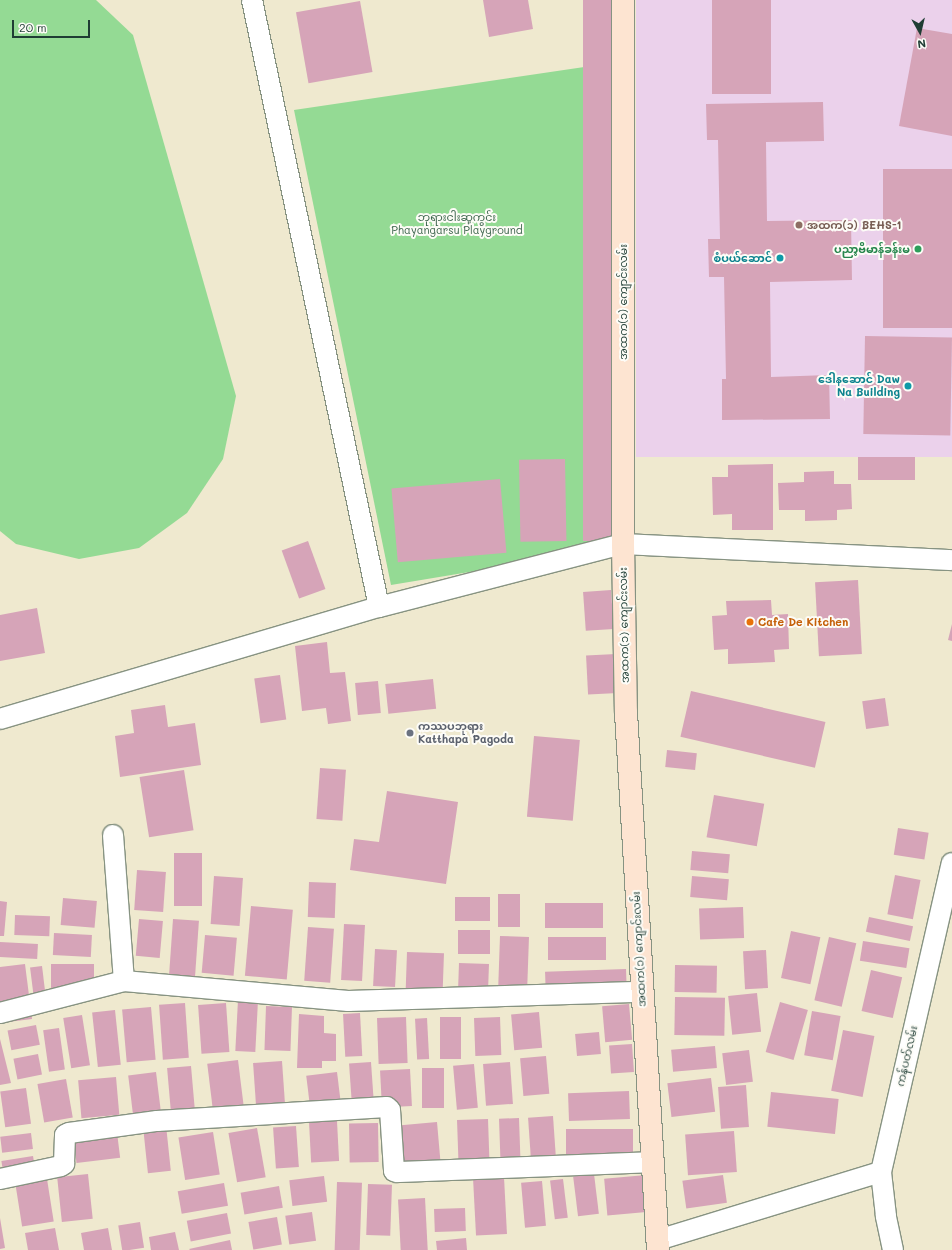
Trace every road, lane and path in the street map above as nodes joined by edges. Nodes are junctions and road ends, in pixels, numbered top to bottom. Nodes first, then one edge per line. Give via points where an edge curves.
1 (252, 0) edge
2 (623, 0) edge
3 (623, 544) junction
4 (952, 560) edge
5 (379, 607) junction
6 (0, 719) edge
7 (113, 835) dead end
8 (952, 863) edge
9 (124, 981) junction
10 (642, 992) junction
11 (0, 1013) edge
12 (652, 1162) junction
13 (881, 1172) junction
14 (0, 1179) edge
15 (658, 1245) edge
16 (893, 1250) edge

1 - 5 street
2 - 3 main road, အထက(၁) ကျောင်းလမ်း
3 - 4 street
3 - 5 street
3 - 10 main road, အထက(၁) ကျောင်းလမ်း via 626,713
5 - 6 street
7 - 9 street
8 - 13 street, ကန်ပတ်လမ်း
9 - 10 street via 348,1001
9 - 11 street
10 - 12 main road, အထက(၁) ကျောင်းလမ်း
12 - 14 street via 397,1172 394,1171 390,1110 387,1107 157,1121 69,1133 65,1135 64,1164
12 - 15 main road, အထက(၁) ကျောင်းလမ်း
13 - 15 street
13 - 16 street, ကန်ပတ်လမ်း

